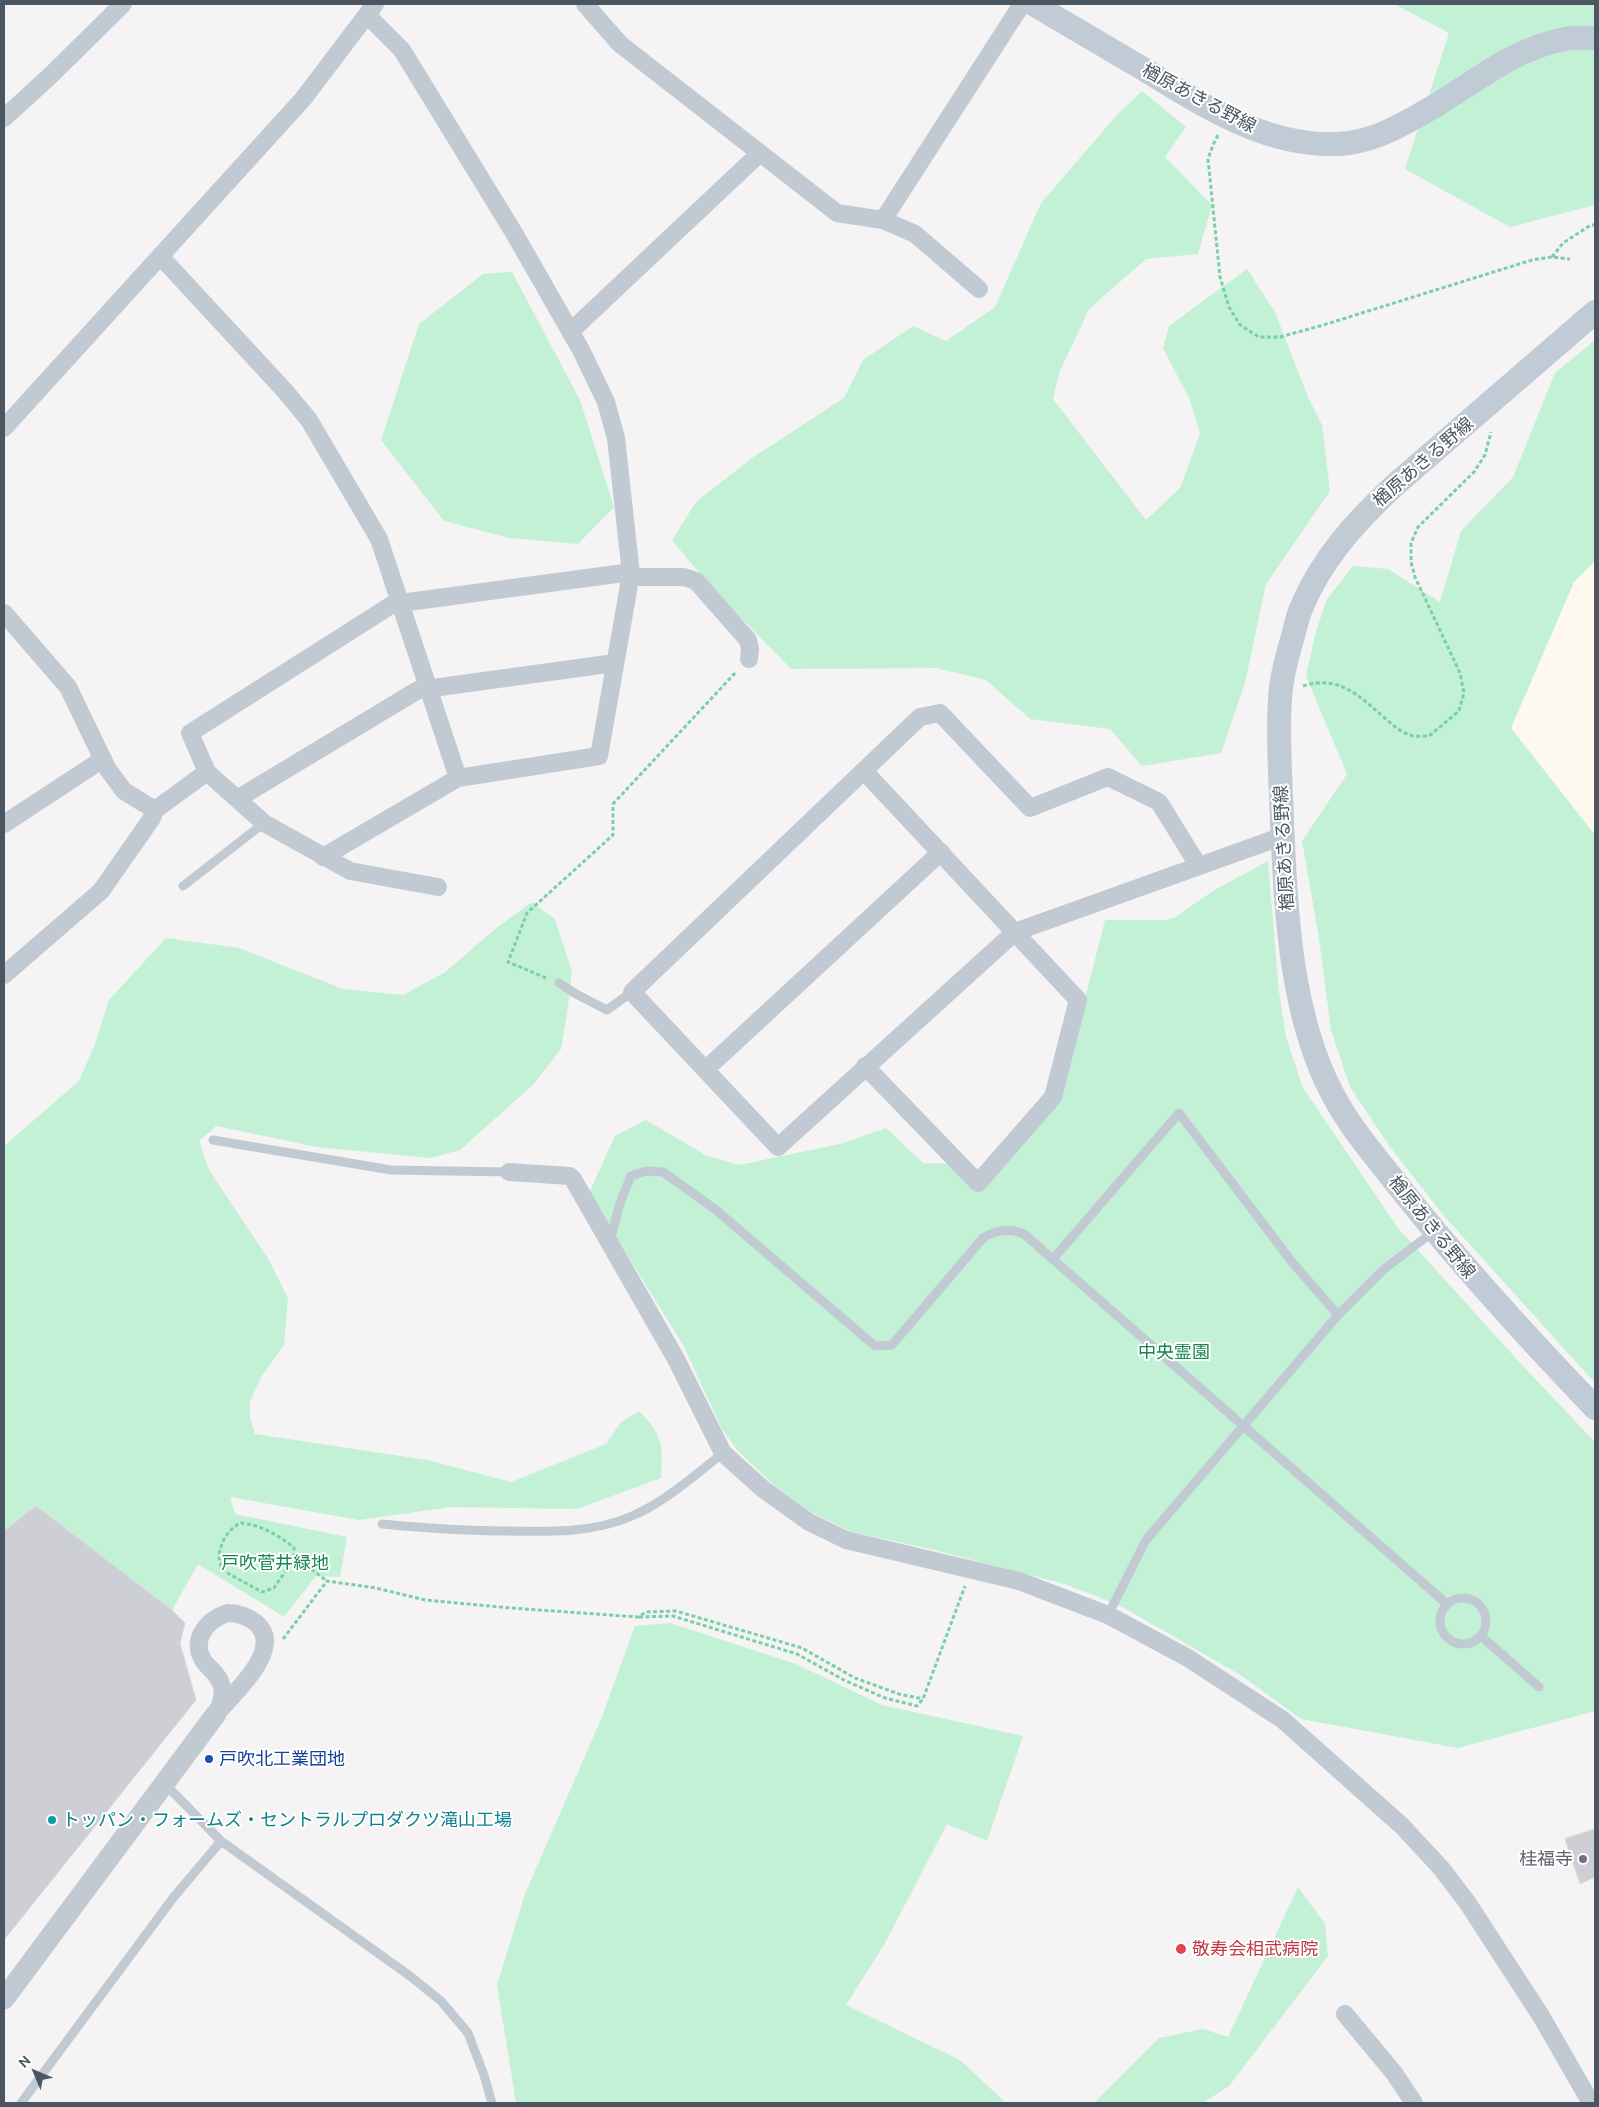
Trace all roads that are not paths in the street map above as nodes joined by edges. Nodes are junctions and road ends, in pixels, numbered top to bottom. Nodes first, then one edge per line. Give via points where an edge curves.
1 (123, 4) edge
2 (585, 4) edge
3 (1022, 4) edge
4 (1033, 4) edge
5 (371, 10) edge
6 (1595, 38) edge
7 (4, 118) edge
8 (760, 153) junction
9 (883, 220) junction
10 (161, 257) junction
11 (979, 290) dead end
12 (1595, 312) edge
13 (570, 332) junction
14 (4, 428) edge
15 (631, 574) junction
16 (401, 603) junction
17 (4, 613) edge
18 (749, 659) road end
19 (615, 663) junction
20 (428, 688) junction
21 (103, 759) junction
22 (864, 771) junction
23 (208, 772) junction
24 (458, 778) junction
25 (236, 799) junction
26 (155, 810) junction
27 (264, 823) junction
28 (4, 824) edge
29 (1283, 836) junction
30 (940, 852) junction
31 (323, 857) junction
32 (1198, 865) junction
33 (183, 886) dead end
34 (438, 887) dead end
35 (1015, 932) junction
36 (4, 975) edge
37 (559, 983) road end
38 (632, 992) junction
39 (865, 1066) junction
40 (706, 1070) junction
41 (213, 1140) dead end
42 (509, 1172) joint
43 (1434, 1231) junction
44 (610, 1241) junction
45 (1053, 1259) junction
46 (1338, 1314) junction
47 (1595, 1408) edge
48 (1245, 1426) junction
49 (723, 1453) junction
50 (382, 1524) dead end
51 (1447, 1604) junction
52 (1108, 1614) junction
53 (1481, 1636) junction
54 (1539, 1687) dead end
55 (216, 1714) junction
56 (164, 1784) junction
57 (221, 1841) junction
58 (4, 1998) edge
59 (1345, 2014) dead end
60 (21, 2103) edge
61 (492, 2103) edge
62 (1414, 2103) edge
63 (1591, 2103) edge

1 - 7 street
2 - 8 street via 620,44
3 - 9 street
4 - 6 main road, 楢原あきる野線 via 1228,118 1265,134 1320,143 1349,143 1376,136 1411,120 1481,75 1536,47 1566,39
5 - 10 street via 303,99
5 - 13 street via 402,50 514,233
8 - 9 street via 837,213
8 - 13 street
9 - 11 street via 915,234
10 - 14 street
10 - 16 street via 309,420 379,539
12 - 29 main road, 楢原あきる野線 via 1371,507 1336,546 1300,611 1287,657 1278,735
13 - 15 street via 606,402 616,438
15 - 16 street
15 - 18 street via 684,577 696,581 748,640
15 - 19 street
16 - 20 street
16 - 23 street via 393,604 190,733
17 - 21 street via 68,687
19 - 20 street
19 - 24 street via 599,756
20 - 24 street
20 - 25 street via 418,690
21 - 26 street via 124,791
21 - 28 street
22 - 30 street
22 - 32 street via 920,717 940,713 1030,808 1108,777 1159,802
22 - 38 street
23 - 25 street
23 - 26 street
24 - 31 street
25 - 27 street
26 - 36 street via 101,891
27 - 31 street
27 - 33 lane
29 - 32 street
29 - 43 main road, 楢原あきる野線 via 1284,889 1292,946 1302,1011 1316,1059 1354,1129
30 - 35 street
30 - 40 street
31 - 34 street via 350,871
32 - 35 street
35 - 39 street
35 - 39 street via 1078,1000 1053,1097 978,1183
37 - 38 lane via 607,1010
38 - 40 street
39 - 40 street via 778,1147
41 - 42 lane via 390,1170
42 - 44 street via 570,1176
43 - 46 lane via 1383,1270
43 - 47 main road, 楢原あきる野線
44 - 45 lane via 631,1176 646,1171 663,1172 716,1210 875,1346 892,1345 988,1234 1006,1230 1019,1232
44 - 49 street via 676,1359
45 - 46 lane via 1180,1113 1292,1262
45 - 48 lane
46 - 48 lane
48 - 51 lane
48 - 52 lane via 1146,1540
49 - 50 lane via 665,1497 632,1516 597,1527 554,1532 448,1530
49 - 52 street via 763,1489 808,1522 846,1540 1019,1581
51 - 53 lane via 1462,1598 1480,1606 1486,1621
51 - 53 lane via 1439,1618 1445,1637 1464,1645
52 - 63 street via 1188,1658 1283,1720 1402,1826 1467,1902 1541,2016
53 - 54 lane
55 - 55 street via 223,1693 221,1684 199,1652 199,1640 203,1630 216,1617 237,1613 258,1625 265,1650 254,1671
55 - 56 street
56 - 57 lane
56 - 58 street
57 - 60 lane via 173,1898
57 - 61 lane via 441,2000 468,2033
59 - 62 street via 1394,2073

